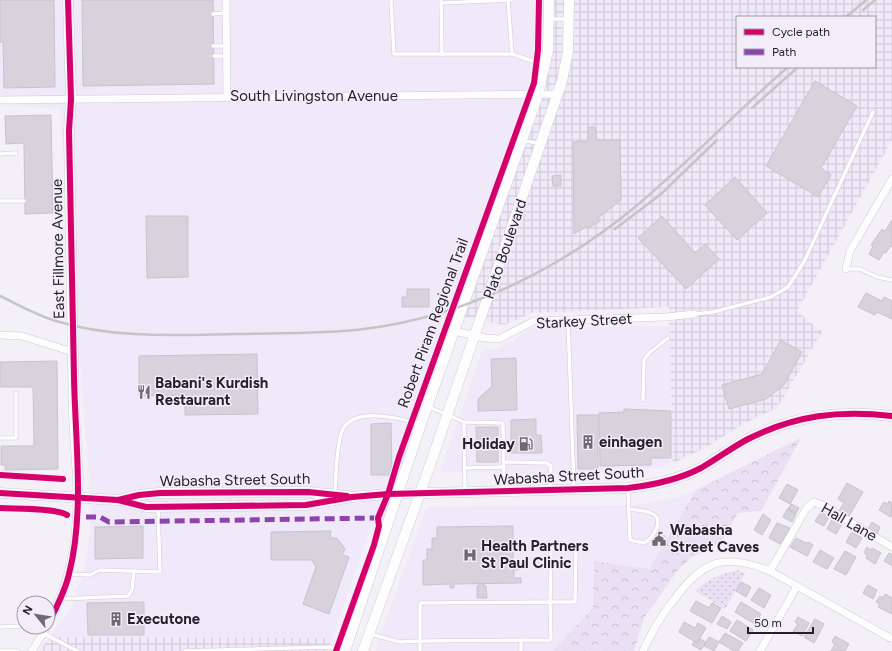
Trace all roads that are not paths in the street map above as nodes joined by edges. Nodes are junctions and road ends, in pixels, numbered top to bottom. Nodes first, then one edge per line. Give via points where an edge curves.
1 (68, 0) edge
2 (226, 0) edge
3 (391, 0) edge
4 (509, 0) edge
5 (549, 0) edge
6 (569, 0) edge
7 (441, 2) edge
8 (226, 13) junction
9 (213, 14) dead end
10 (550, 19) junction
11 (569, 19) junction
12 (213, 46) dead end
13 (226, 46) junction
14 (442, 54) junction
15 (512, 54) junction
16 (214, 56) dead end
17 (226, 56) junction
18 (546, 65) junction
19 (557, 94) junction
20 (538, 95) junction
21 (227, 96) junction
22 (71, 98) junction
23 (0, 100) edge
24 (873, 112) dead end
25 (522, 141) junction
26 (541, 143) junction
27 (16, 153) dead end
28 (0, 154) edge
29 (892, 179) edge
30 (24, 201) dead end
31 (0, 202) edge
32 (846, 269) joint
33 (892, 280) edge
34 (694, 314) joint
35 (568, 320) junction
36 (454, 331) junction
37 (0, 335) edge
38 (474, 336) junction
39 (668, 338) dead end
40 (73, 352) junction
41 (16, 393) dead end
42 (643, 400) dead end
43 (428, 407) junction
44 (892, 415) edge
45 (447, 416) junction
46 (464, 422) junction
47 (421, 424) junction
48 (0, 438) edge
49 (504, 462) junction
50 (504, 467) junction
51 (465, 468) junction
52 (628, 488) junction
53 (574, 490) junction
54 (550, 491) junction
55 (465, 492) junction
56 (504, 492) junction
57 (0, 493) edge
58 (335, 493) junction
59 (420, 493) junction
60 (397, 494) junction
61 (76, 496) junction
62 (352, 497) junction
63 (118, 500) junction
64 (158, 507) junction
65 (629, 509) junction
66 (892, 547) edge
67 (134, 571) junction
68 (770, 571) junction
69 (69, 574) junction
70 (797, 586) junction
71 (60, 599) junction
72 (550, 602) junction
73 (56, 607) edge
74 (16, 626) edge
75 (0, 627) edge
76 (369, 634) junction
77 (42, 635) edge
78 (52, 635) edge
79 (892, 639) edge
80 (521, 640) junction
81 (420, 641) junction
82 (72, 650) edge
83 (0, 651) edge
84 (18, 651) edge
85 (32, 651) edge
86 (78, 651) edge
87 (185, 651) edge
88 (346, 651) edge
89 (363, 651) edge
90 (420, 651) edge
91 (521, 651) edge
92 (643, 651) edge
93 (760, 651) edge

1 - 22 main road, East Fillmore Avenue
2 - 8 street
3 - 14 lane via 394,54
4 - 7 lane
4 - 15 lane
5 - 10 main road, Plato Boulevard
6 - 11 main road, Plato Boulevard
7 - 14 lane
8 - 9 lane
8 - 13 street
10 - 11 lane
10 - 18 main road, Plato Boulevard
11 - 19 main road, Plato Boulevard via 566,66
12 - 13 lane
13 - 17 street
14 - 15 lane
15 - 18 lane
16 - 17 lane
17 - 21 street
18 - 20 main road, Plato Boulevard
19 - 20 street, South Livingston Avenue
19 - 26 main road, Plato Boulevard
20 - 21 street, South Livingston Avenue
20 - 25 main road, Plato Boulevard
21 - 22 street, South Livingston Avenue
22 - 23 street, South Livingston Avenue
22 - 40 main road, East Fillmore Avenue via 69,131
24 - 34 lane via 804,262 788,287 771,297 713,312
25 - 26 lane
25 - 36 main road, Plato Boulevard
26 - 38 main road, Plato Boulevard
27 - 28 lane
29 - 32 street via 850,251
30 - 31 lane
32 - 33 lane via 860,269 877,277
34 - 35 street, Starkey Street
35 - 38 street, Starkey Street via 534,322 499,339
35 - 53 lane
36 - 38 street, Starkey Street
36 - 43 main road, Plato Boulevard
37 - 40 street via 22,336
38 - 45 main road, Plato Boulevard
39 - 42 lane via 644,360
40 - 61 main road, East Fillmore Avenue via 78,479
41 - 48 lane via 16,438
43 - 45 lane
43 - 47 main road, Plato Boulevard
44 - 52 main road, Wabasha Street South via 840,413 790,422 747,440 686,475 656,484
45 - 46 lane
45 - 59 main road, Plato Boulevard
46 - 49 lane via 502,422
46 - 51 lane
47 - 58 lane via 397,417 381,416 361,417 350,423 341,433
47 - 60 main road, Plato Boulevard
49 - 50 lane
49 - 54 lane via 547,463 551,466
50 - 51 lane
50 - 56 lane
51 - 55 lane
52 - 53 main road, Wabasha Street South
52 - 65 lane
53 - 54 main road, Wabasha Street South
54 - 56 main road, Wabasha Street South
55 - 56 main road, Wabasha Street South
55 - 59 main road, Wabasha Street South
57 - 61 main road, Wabasha Street South
58 - 62 main road, Wabasha Street South
58 - 63 main road, Wabasha Street South via 160,493
59 - 60 main road, Wabasha Street South
59 - 76 main road, Plato Boulevard
60 - 62 main road, Wabasha Street South
60 - 88 main road, Plato Boulevard
61 - 63 main road, Wabasha Street South
61 - 69 street via 75,538
62 - 64 main road, Wabasha Street South via 306,505
63 - 64 main road, Wabasha Street South via 136,506
64 - 67 lane via 160,572
65 - 65 lane via 652,513 656,517 657,527 644,543 630,540
66 - 68 street, Hall Lane via 814,502 806,509
67 - 69 lane via 100,570 90,575
67 - 71 lane via 132,590 128,596
68 - 70 street
68 - 92 street via 754,564 734,561 700,570 689,579 660,619
69 - 71 street
70 - 79 street
70 - 93 street
71 - 73 street
72 - 72 lane via 551,547 576,547 575,602
72 - 80 lane via 550,640
72 - 81 lane via 421,603
74 - 75 lane
76 - 81 lane via 400,642
76 - 89 main road, Plato Boulevard
77 - 85 street
78 - 82 lane
80 - 81 lane
80 - 91 lane
81 - 90 lane
82 - 86 lane
83 - 84 lane
87 - 88 lane via 331,647

